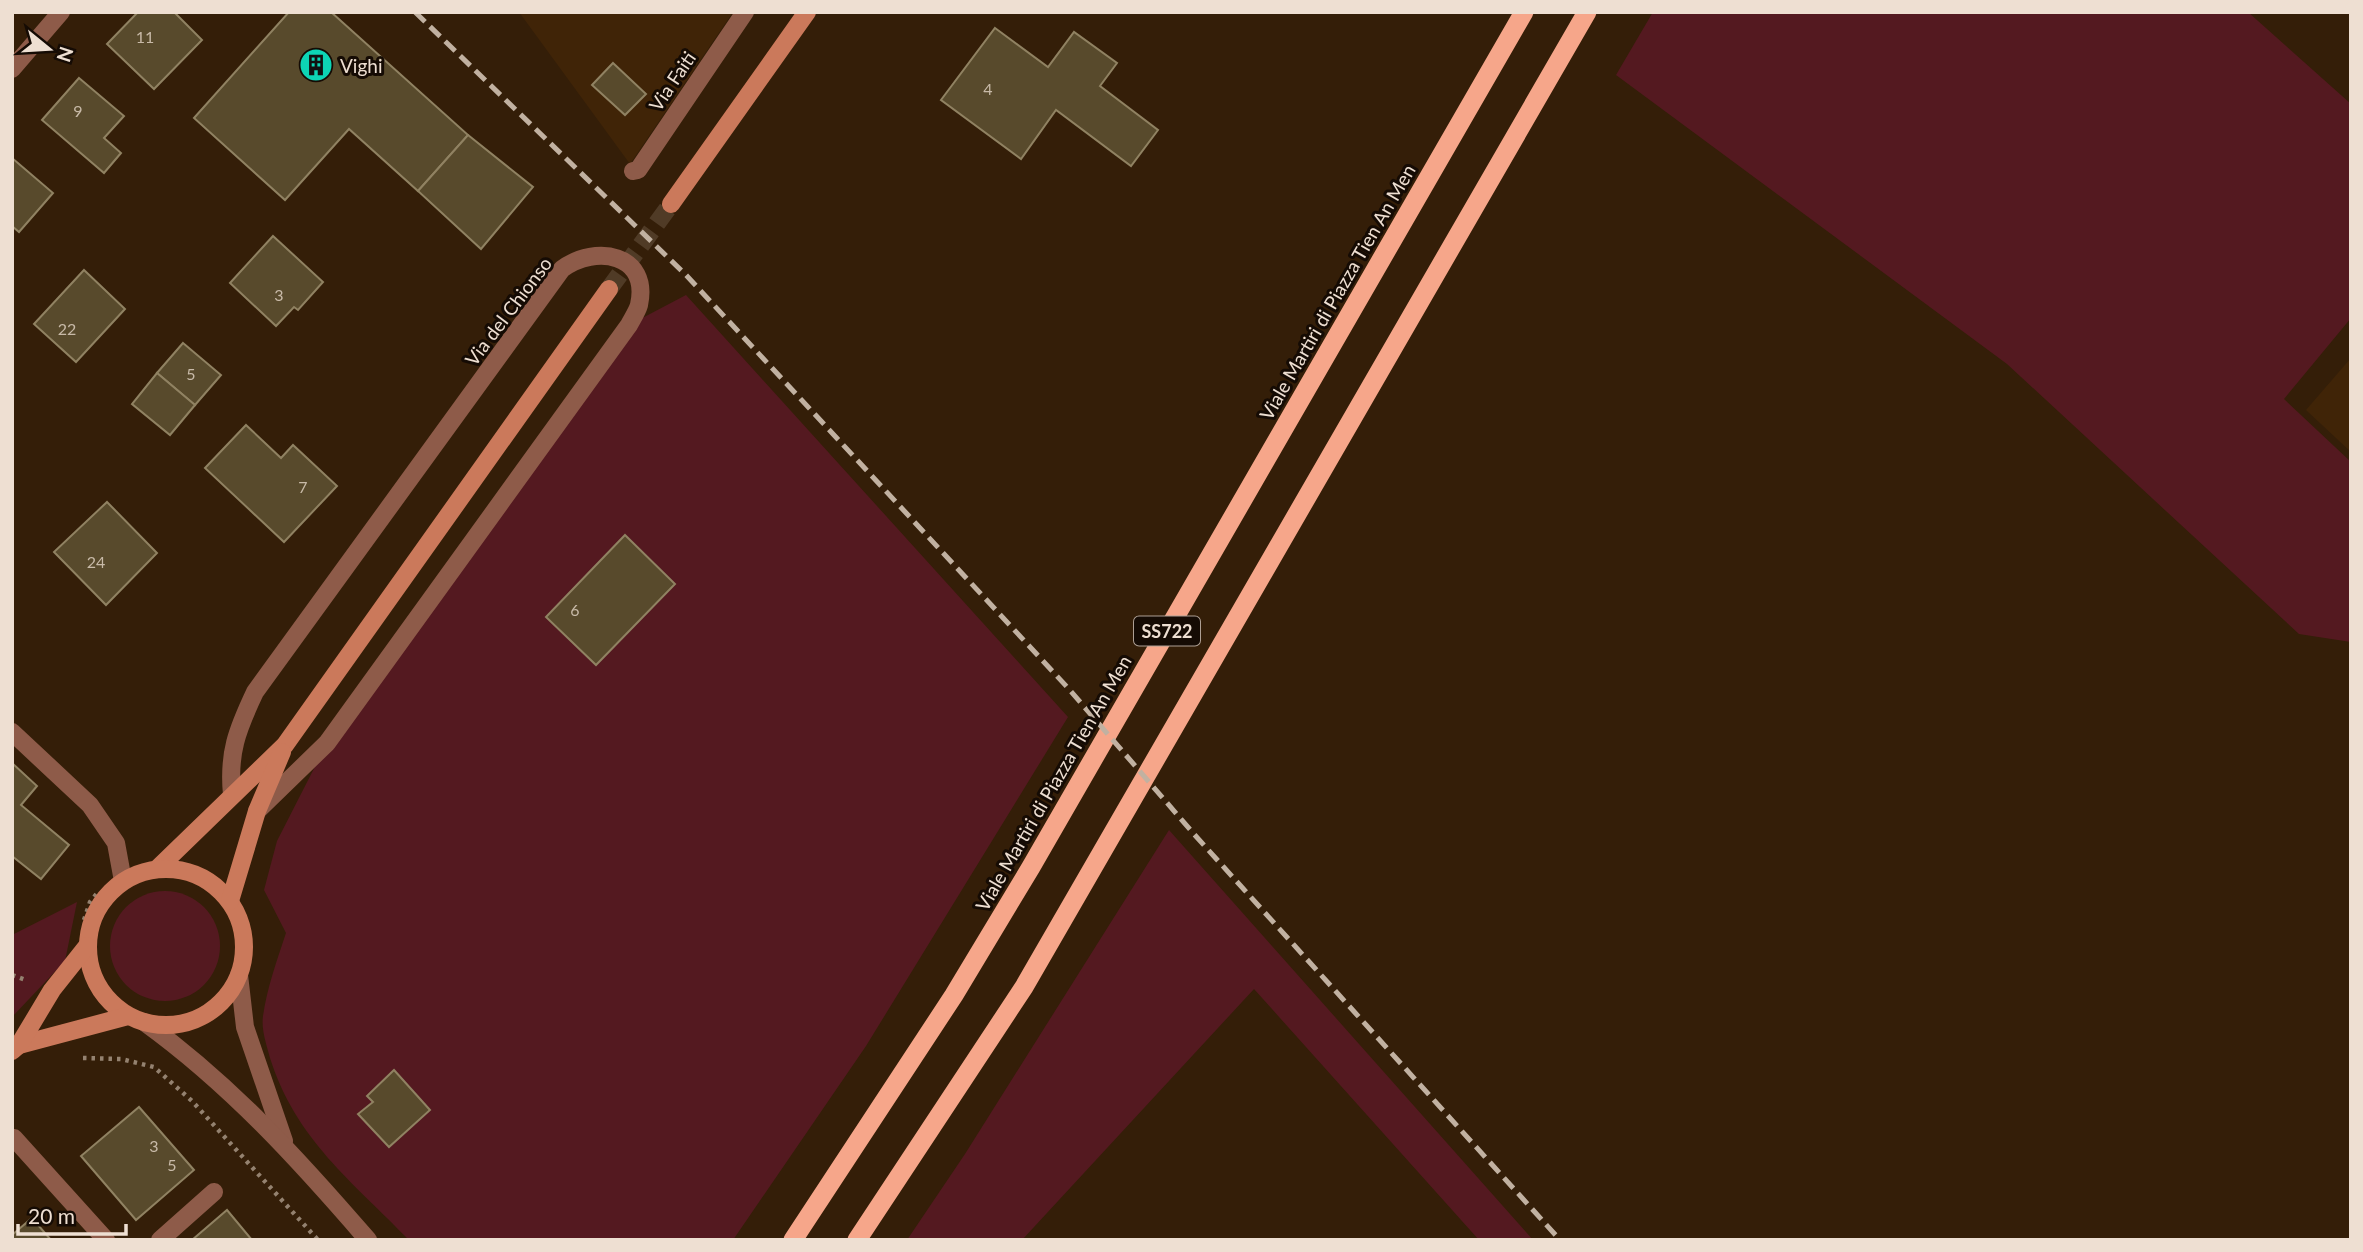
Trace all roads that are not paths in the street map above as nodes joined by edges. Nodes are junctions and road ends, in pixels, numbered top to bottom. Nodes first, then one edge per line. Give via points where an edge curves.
1 (61, 12) edge
2 (745, 12) edge
3 (807, 12) edge
4 (1524, 12) edge
5 (1587, 12) edge
6 (12, 69) edge
7 (632, 171) dead end
8 (671, 204) tunnel mouth
9 (609, 289) tunnel mouth
10 (12, 732) edge
11 (285, 745) junction
12 (232, 795) junction
13 (257, 811) junction
14 (158, 869) junction
15 (123, 881) junction
16 (230, 901) junction
17 (87, 946) junction
18 (239, 975) junction
19 (136, 1019) junction
20 (16, 1048) edge
21 (14, 1138) edge
22 (285, 1144) junction
23 (214, 1192) dead end
24 (106, 1240) edge
25 (160, 1240) edge
26 (368, 1240) edge
27 (793, 1240) edge
28 (857, 1240) edge

1 - 6 street
2 - 7 street, Via Faiti via 638,170
3 - 8 main road
4 - 27 highway, Viale Martiri di Piazza Tien An Men / SS722 via 1010,902
5 - 28 highway, SS722 via 1024,986
9 - 11 main road, Via del Chionso
10 - 15 street via 90,805 116,842
11 - 12 main road, Via del Chionso
11 - 13 main road, Via del Chionso
12 - 13 street, Via del Chionso via 229,768 236,732 255,692 562,269 586,256 614,256 629,265 636,277 639,305 629,325 327,743
12 - 14 main road, Via del Chionso
13 - 16 main road, Via del Chionso
14 - 15 main road, Via del Chionso
14 - 16 main road, Via del Chionso via 198,875
15 - 17 main road, Via del Chionso via 104,899 92,921
16 - 18 main road, Via del Chionso via 241,924 244,950
17 - 19 main road, Via del Chionso via 98,986 111,1003
17 - 20 main road, Via del Chionso via 52,990
18 - 19 main road, Via del Chionso via 211,1012 190,1022 167,1026
18 - 22 street via 244,1027
19 - 20 main road, Via del Chionso
19 - 22 street via 185,1052
21 - 24 street
22 - 26 street
23 - 25 street

